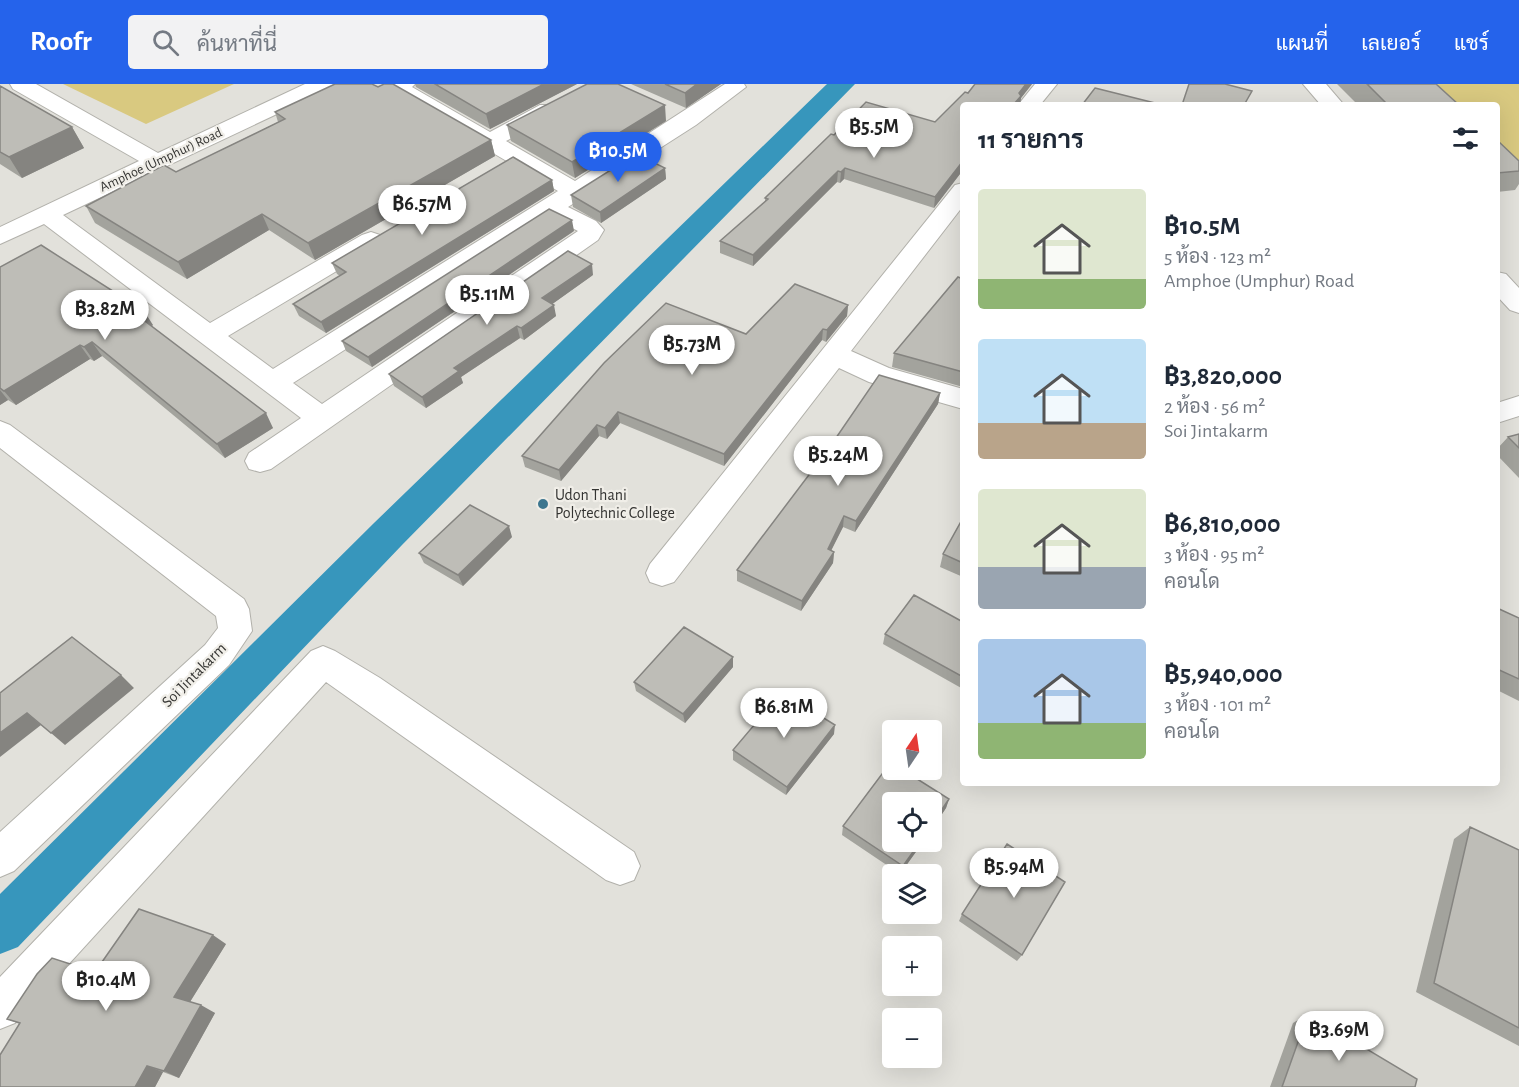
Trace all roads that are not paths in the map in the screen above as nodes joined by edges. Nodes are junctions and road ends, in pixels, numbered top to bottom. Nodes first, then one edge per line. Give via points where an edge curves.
1 (21, 84) edge
2 (322, 84) edge
3 (1046, 84) edge
4 (1314, 84) edge
5 (397, 85) edge
6 (735, 87) dead end
7 (570, 99) edge
8 (1031, 102) edge
9 (1330, 102) edge
10 (489, 141) junction
11 (157, 162) junction
12 (574, 191) junction
13 (960, 193) edge
14 (549, 207) junction
15 (46, 214) junction
16 (393, 228) edge
17 (0, 236) edge
18 (1500, 283) edge
19 (1519, 304) edge
20 (209, 335) junction
21 (833, 354) junction
22 (272, 383) junction
23 (960, 398) edge
24 (1519, 406) edge
25 (1500, 412) edge
26 (320, 418) junction
27 (0, 432) edge
28 (260, 461) dead end
29 (662, 573) dead end
30 (0, 858) edge
31 (620, 866) dead end
32 (0, 1008) edge

1 - 11 street
2 - 11 street, Amphoe (Umphur) Road
3 - 8 street
4 - 9 street
5 - 10 street
6 - 12 street via 678,116
7 - 10 street
10 - 12 street via 505,162
11 - 15 street, Amphoe (Umphur) Road
12 - 14 street
13 - 21 street
14 - 22 street
14 - 26 street via 587,226 592,230 589,235
15 - 17 street, Amphoe (Umphur) Road
15 - 20 street
16 - 20 street
18 - 19 street
20 - 22 street
21 - 23 street via 879,375
21 - 29 street
22 - 26 street
24 - 25 street
26 - 28 street
27 - 30 street, Soi Jintakarm via 232,609 235,631 217,655
31 - 32 street via 323,661

